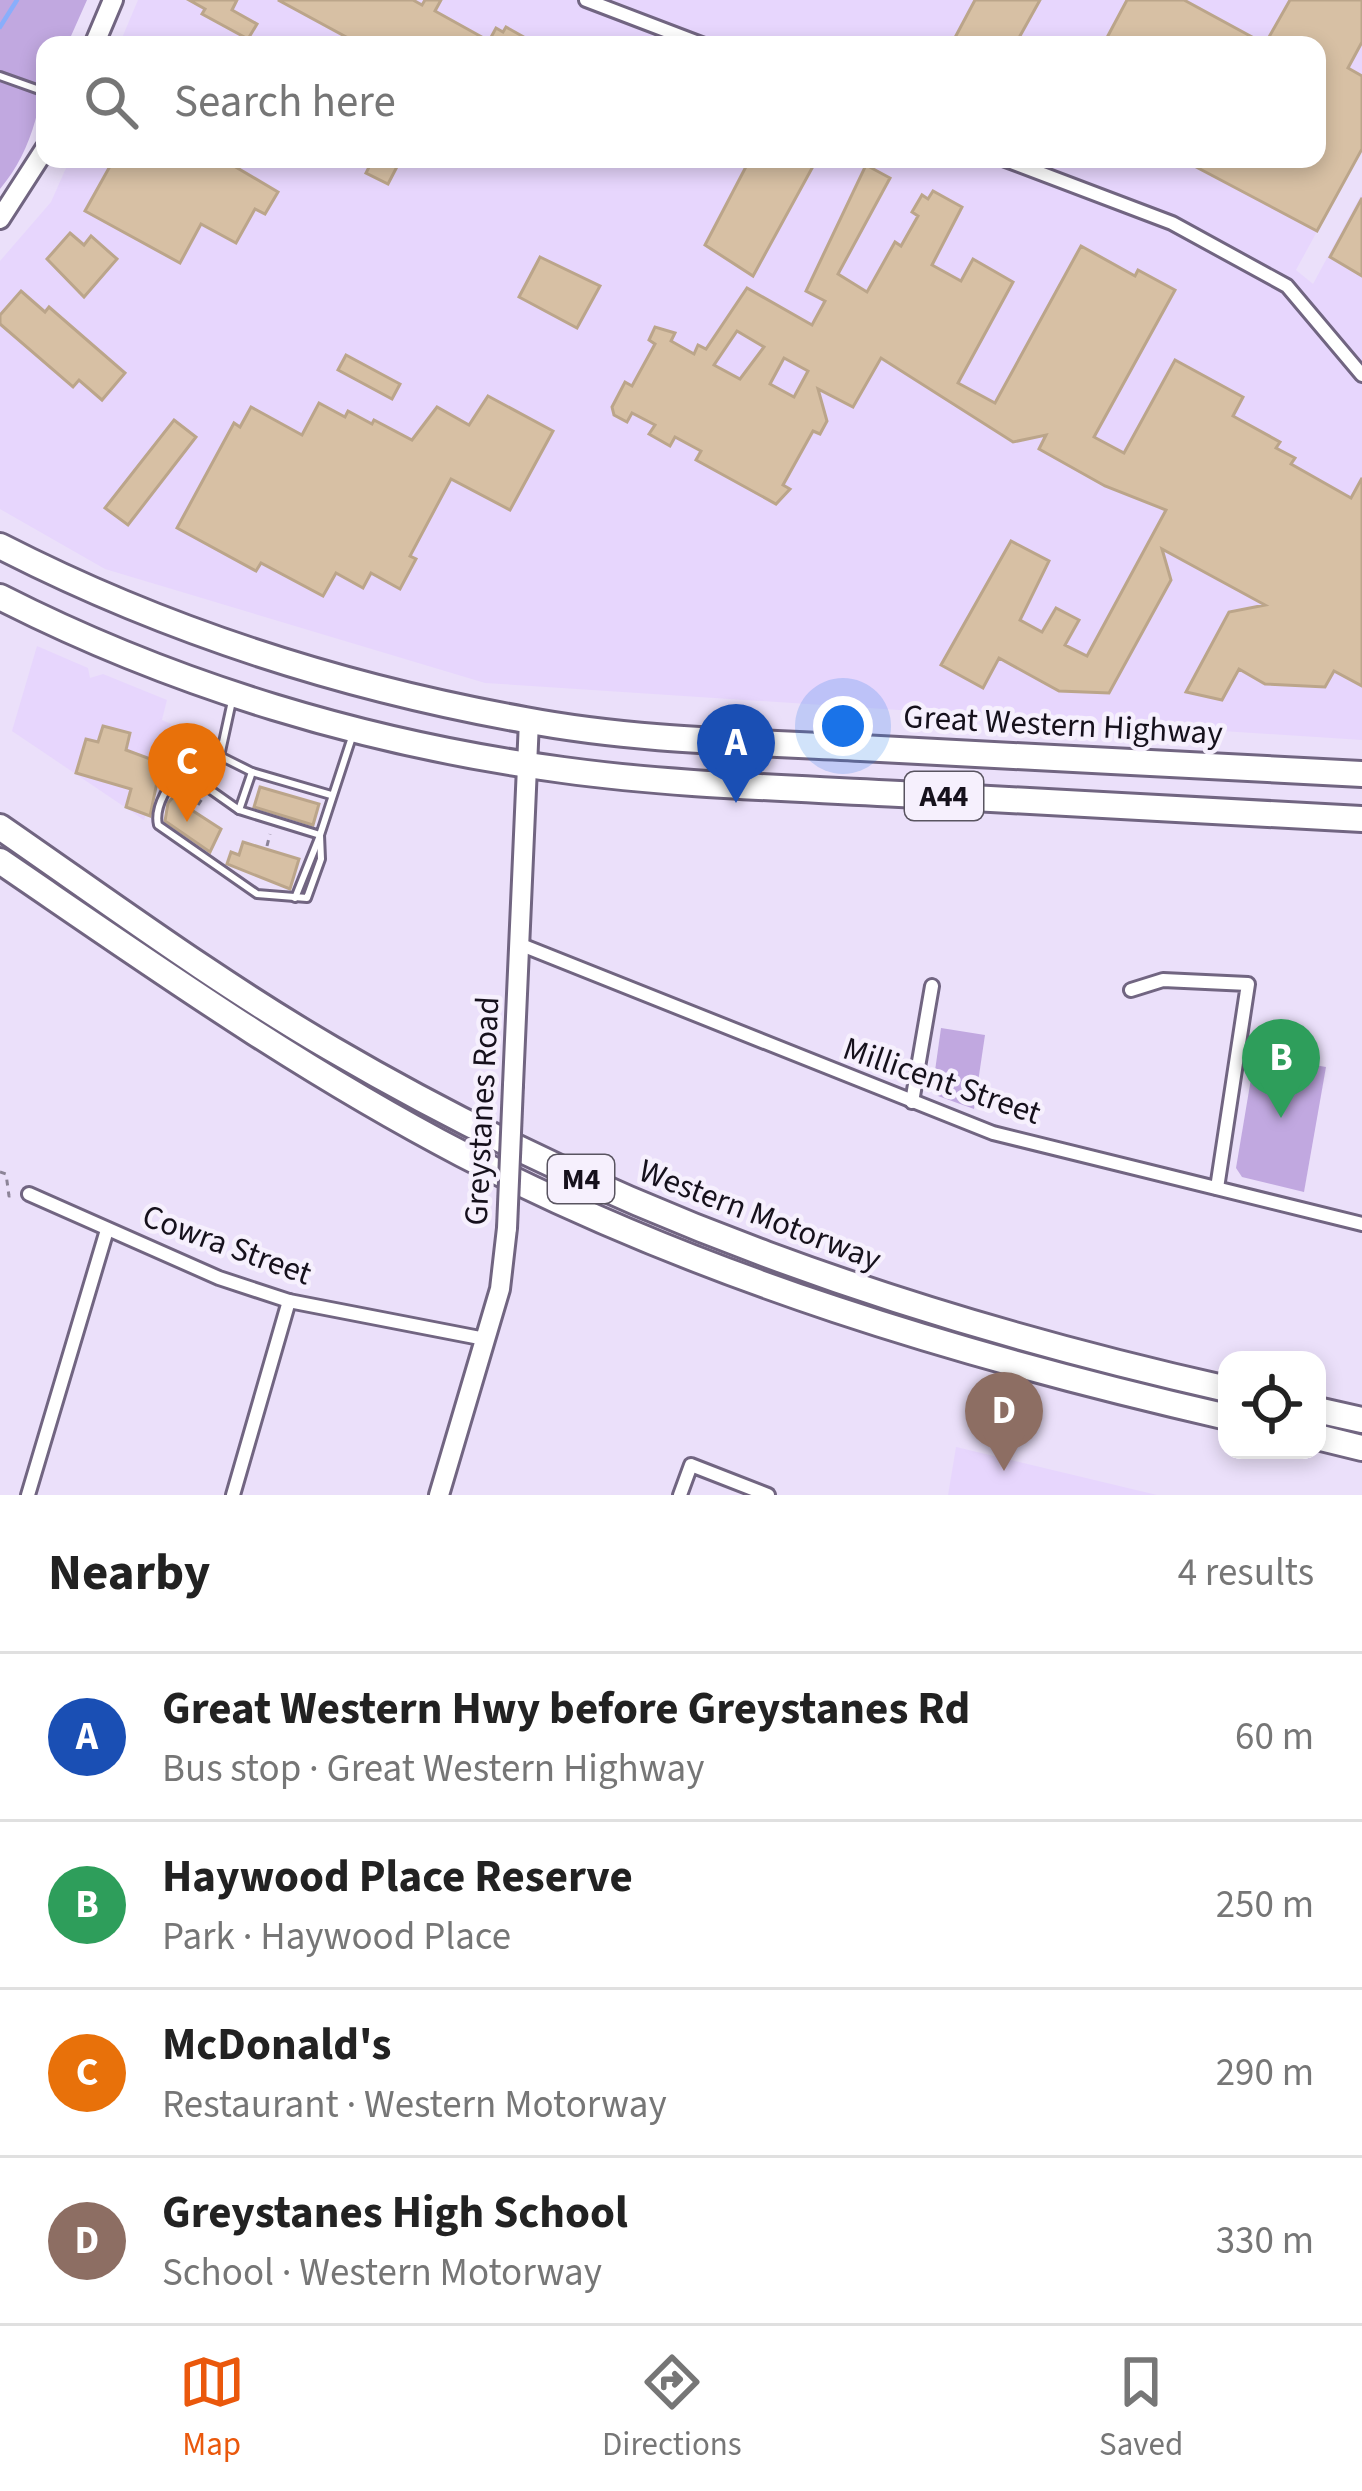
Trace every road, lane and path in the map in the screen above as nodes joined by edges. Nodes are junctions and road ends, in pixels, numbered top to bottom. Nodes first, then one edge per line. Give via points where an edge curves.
1 (113, 0) edge
2 (586, 0) edge
3 (98, 36) edge
4 (680, 36) edge
5 (0, 76) edge
6 (36, 89) edge
7 (36, 162) edge
8 (1027, 168) edge
9 (0, 219) edge
10 (1362, 375) edge
11 (0, 547) edge
12 (0, 597) edge
13 (233, 694) junction
14 (529, 721) junction
15 (356, 728) junction
16 (220, 756) junction
17 (527, 764) junction
18 (252, 772) junction
19 (1362, 774) edge
20 (198, 781) junction
21 (331, 795) junction
22 (239, 810) junction
23 (1362, 819) edge
24 (273, 821) junction
25 (0, 827) edge
26 (320, 835) junction
27 (267, 846) dead end
28 (0, 861) edge
29 (519, 944) junction
30 (932, 986) dead end
31 (1131, 990) dead end
32 (912, 1102) junction
33 (0, 1172) edge
34 (1216, 1189) junction
35 (28, 1194) joint
36 (1362, 1224) edge
37 (106, 1230) junction
38 (289, 1301) junction
39 (485, 1339) junction
40 (1218, 1387) edge
41 (1326, 1412) edge
42 (1218, 1415) edge
43 (1362, 1420) edge
44 (1326, 1439) edge
45 (1362, 1448) edge
46 (28, 1495) edge
47 (233, 1495) edge
48 (439, 1495) edge
49 (680, 1495) edge
50 (767, 1495) edge

1 - 3 main road
2 - 4 street
5 - 6 lane
7 - 9 main road
8 - 10 street via 1172,223 1288,286
11 - 14 highway, Great Western Highway / A44 via 227,646 352,684
12 - 13 highway, A44 via 148,666
13 - 15 highway, A44
13 - 16 lane
14 - 17 main road, Greystanes Road
14 - 19 highway, Great Western Highway / A44 via 677,738
15 - 17 highway, A44
15 - 21 lane
16 - 18 lane
16 - 20 lane
17 - 23 highway, A44 via 709,783
17 - 29 main road, Greystanes Road
18 - 21 lane
18 - 22 lane
20 - 22 lane
20 - 26 lane via 176,777 158,824 257,894 310,896
21 - 26 lane
22 - 24 lane
24 - 26 lane
24 - 27 path
25 - 40 highway, Western Motorway / M4 via 330,1048 618,1196 895,1303
28 - 42 highway, Western Motorway / M4 via 296,1060 463,1155 596,1218 865,1321
29 - 32 street, Millicent Street
29 - 39 main road, Greystanes Road, bridge via 504,1268
30 - 32 street
31 - 34 street via 1163,980 1248,984
32 - 34 street, Millicent Street via 993,1132
33 - 35 path via 9,1196
34 - 36 street, Millicent Street
35 - 37 street, Cowra Street
37 - 38 street, Cowra Street
37 - 46 street
38 - 39 street, Cowra Street
38 - 47 street
39 - 48 main road, Greystanes Road
41 - 43 highway
44 - 45 highway
49 - 50 street via 692,1465

